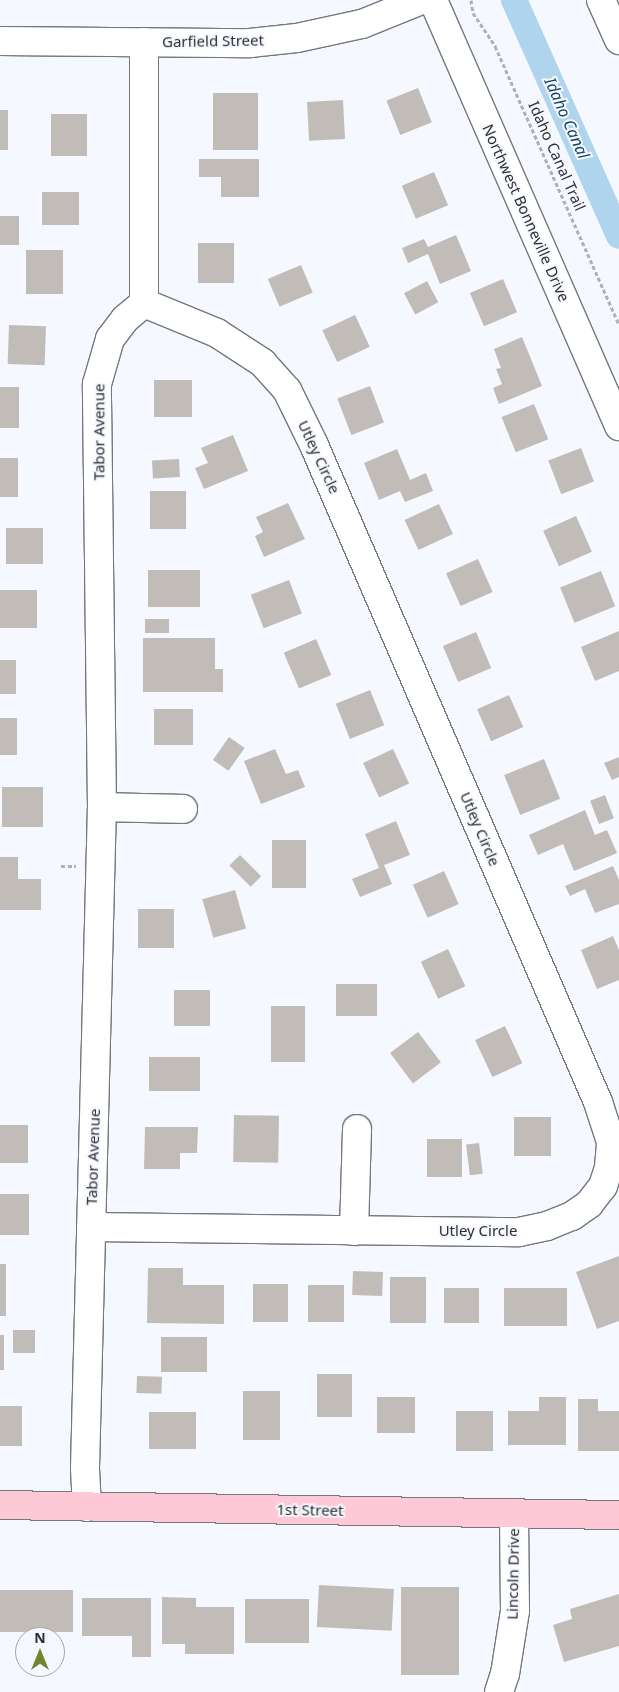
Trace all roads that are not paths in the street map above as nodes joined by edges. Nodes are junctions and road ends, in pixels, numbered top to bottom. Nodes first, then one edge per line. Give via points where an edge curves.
1 (421, 0) edge
2 (433, 0) edge
3 (601, 0) edge
4 (619, 40) edge
5 (0, 41) edge
6 (144, 42) junction
7 (144, 303) junction
8 (619, 426) edge
9 (102, 807) junction
10 (184, 809) dead end
11 (358, 1129) dead end
12 (91, 1227) junction
13 (354, 1231) junction
14 (0, 1505) edge
15 (87, 1506) junction
16 (514, 1514) junction
17 (619, 1515) edge
18 (499, 1692) edge

1 - 6 street, Garfield Street via 362,24 297,38 250,43
2 - 8 street, Northwest Bonneville Drive
3 - 4 street
5 - 6 street, Garfield Street
6 - 7 street
7 - 9 street, Tabor Avenue via 125,318 110,339 97,384
7 - 13 street, Utley Circle via 217,333 263,363 287,390 374,582 598,1102 611,1142 609,1167 603,1186 589,1204 572,1216 547,1226 519,1232
9 - 10 street
9 - 12 street, Tabor Avenue
11 - 13 street
12 - 13 street, Utley Circle
12 - 15 street, Tabor Avenue via 85,1468
14 - 15 main road, 1st Street
15 - 16 main road, 1st Street
16 - 17 main road, 1st Street
16 - 18 street, Lincoln Drive via 515,1611

